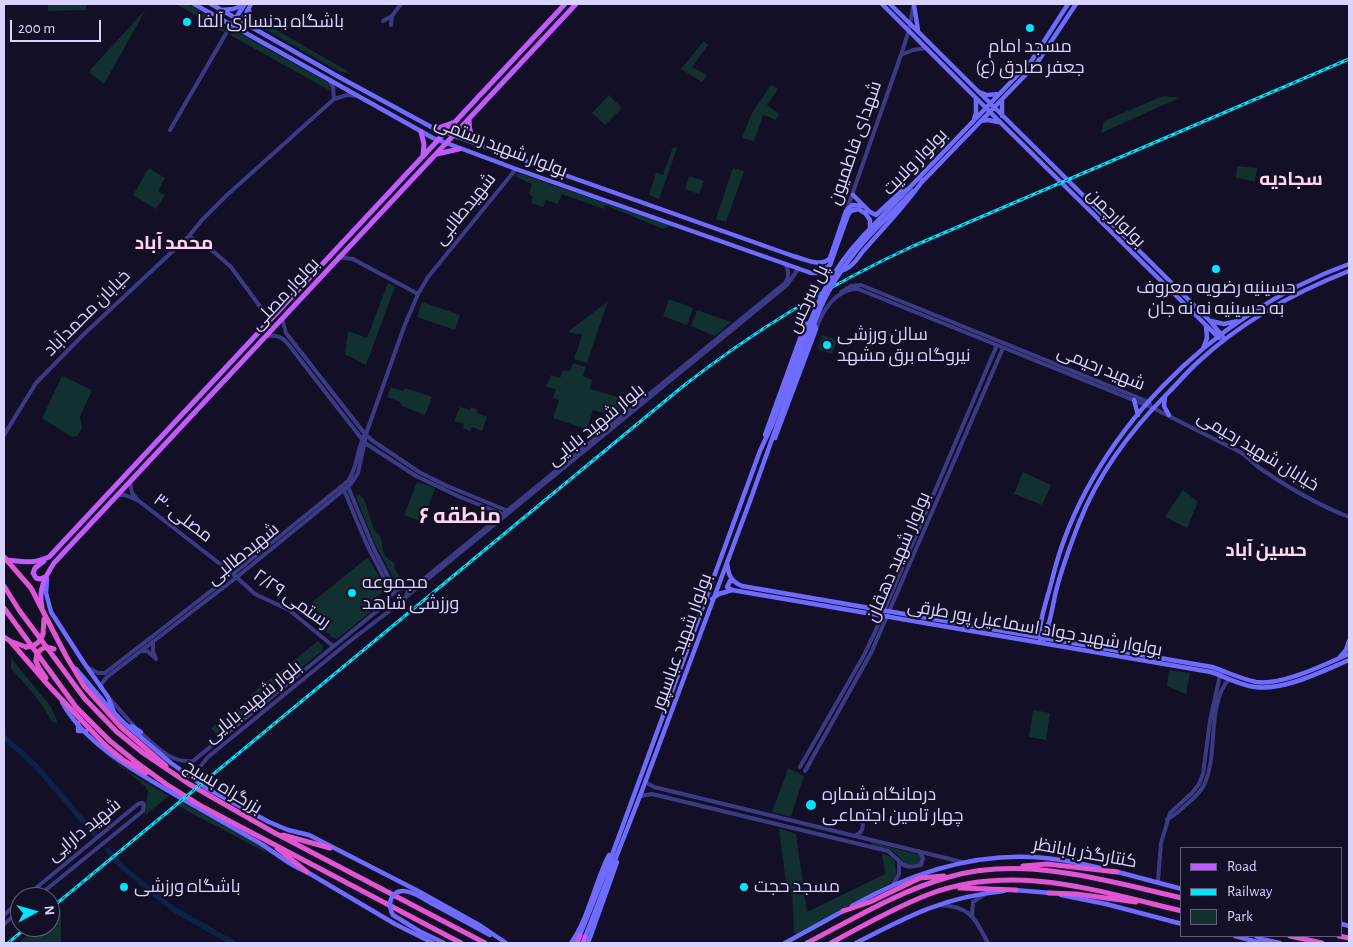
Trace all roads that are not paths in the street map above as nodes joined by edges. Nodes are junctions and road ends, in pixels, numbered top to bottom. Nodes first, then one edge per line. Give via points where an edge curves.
1 (194, 4) edge
2 (211, 4) edge
3 (402, 4) edge
4 (565, 4) edge
5 (576, 4) edge
6 (886, 4) edge
7 (914, 4) edge
8 (1068, 4) edge
9 (1076, 4) edge
10 (247, 5) edge
11 (224, 11) junction
12 (392, 16) junction
13 (237, 18) junction
14 (221, 19) junction
15 (242, 21) junction
16 (383, 21) dead end
17 (910, 23) junction
18 (231, 25) junction
19 (391, 25) dead end
20 (238, 28) junction
21 (256, 29) junction
22 (909, 30) junction
23 (918, 32) junction
24 (284, 45) junction
25 (926, 48) junction
26 (279, 52) junction
27 (901, 55) junction
28 (328, 79) junction
29 (490, 86) junction
30 (496, 90) junction
31 (978, 92) junction
32 (1000, 93) junction
33 (358, 96) junction
34 (976, 98) junction
35 (334, 99) junction
36 (1002, 100) junction
37 (990, 104) junction
38 (986, 108) junction
39 (994, 108) junction
40 (990, 113) junction
41 (1002, 116) junction
42 (468, 119) junction
43 (974, 120) junction
44 (458, 121) junction
45 (981, 122) junction
46 (999, 122) junction
47 (433, 128) junction
48 (170, 130) dead end
49 (423, 133) junction
50 (445, 133) junction
51 (453, 136) junction
52 (438, 140) junction
53 (446, 144) junction
54 (479, 146) junction
55 (459, 149) junction
56 (423, 154) junction
57 (434, 155) junction
58 (516, 169) junction
59 (921, 179) junction
60 (853, 195) junction
61 (863, 206) junction
62 (846, 211) junction
63 (869, 230) junction
64 (189, 236) junction
65 (866, 236) junction
66 (349, 245) junction
67 (793, 256) junction
68 (338, 257) junction
69 (353, 259) junction
70 (824, 263) joint
71 (785, 264) junction
72 (1349, 264) edge
73 (798, 269) junction
74 (1349, 271) edge
75 (814, 273) junction
76 (1304, 284) junction
77 (1307, 290) junction
78 (418, 294) junction
79 (891, 297) junction
80 (889, 302) junction
81 (282, 317) junction
82 (270, 320) junction
83 (1241, 320) junction
84 (1210, 321) junction
85 (805, 325) junction
86 (1206, 326) junction
87 (816, 329) junction
88 (1222, 334) junction
89 (264, 336) junction
90 (1218, 338) junction
91 (1225, 341) junction
92 (997, 345) junction
93 (1004, 348) junction
94 (1202, 350) junction
95 (800, 355) junction
96 (1165, 395) junction
97 (1134, 400) junction
98 (1148, 404) junction
99 (1153, 408) junction
100 (1138, 415) junction
101 (1169, 415) junction
102 (366, 434) junction
103 (4, 435) edge
104 (364, 441) junction
105 (760, 451) junction
106 (768, 452) junction
107 (417, 474) junction
108 (130, 481) junction
109 (348, 487) junction
110 (344, 490) junction
111 (117, 495) junction
112 (139, 501) junction
113 (507, 513) junction
114 (1349, 518) edge
115 (5, 555) edge
116 (49, 558) junction
117 (727, 562) junction
118 (46, 575) junction
119 (235, 575) junction
120 (733, 581) junction
121 (4, 586) edge
122 (404, 588) junction
123 (732, 590) junction
124 (406, 597) junction
125 (388, 599) junction
126 (712, 600) junction
127 (1046, 603) junction
128 (1053, 604) junction
129 (395, 606) junction
130 (4, 608) edge
131 (885, 613) junction
132 (44, 616) junction
133 (1042, 622) junction
134 (1048, 624) junction
135 (162, 631) junction
136 (1025, 634) junction
137 (1040, 637) junction
138 (4, 638) edge
139 (1046, 638) junction
140 (156, 639) junction
141 (1061, 640) junction
142 (10, 641) junction
143 (1349, 641) edge
144 (1041, 643) junction
145 (333, 646) junction
146 (141, 651) junction
147 (1349, 654) edge
148 (66, 656) junction
149 (1339, 658) junction
150 (1349, 660) edge
151 (1185, 662) junction
152 (84, 663) junction
153 (1184, 668) junction
154 (106, 675) junction
155 (1220, 675) junction
156 (1229, 679) junction
157 (49, 686) junction
158 (101, 689) junction
159 (108, 697) junction
160 (60, 698) junction
161 (115, 714) junction
162 (141, 732) junction
163 (193, 761) junction
164 (800, 767) dead end
165 (806, 771) dead end
166 (174, 774) junction
167 (645, 782) junction
168 (166, 784) junction
169 (654, 787) junction
170 (652, 794) junction
171 (640, 796) junction
172 (862, 818) dead end
173 (1167, 819) junction
174 (273, 832) junction
175 (853, 836) junction
176 (269, 841) junction
177 (615, 842) junction
178 (621, 845) junction
179 (330, 848) junction
180 (919, 852) junction
181 (73, 857) junction
182 (899, 861) junction
183 (962, 862) junction
184 (78, 863) junction
185 (1006, 869) junction
186 (306, 872) junction
187 (1116, 872) junction
188 (949, 876) junction
189 (1158, 882) junction
190 (892, 886) junction
191 (37, 887) edge
192 (49, 887) edge
193 (950, 888) junction
194 (1180, 888) edge
195 (1016, 890) junction
196 (987, 893) junction
197 (1049, 893) junction
198 (1180, 898) edge
199 (1147, 902) junction
200 (935, 905) junction
201 (1180, 910) edge
202 (843, 912) junction
203 (972, 915) junction
204 (1180, 923) edge
205 (582, 936) junction
206 (1239, 937) edge
207 (1258, 937) edge
208 (1294, 937) edge
209 (433, 943) edge
210 (444, 943) edge
211 (461, 943) edge
212 (485, 943) edge
213 (505, 943) edge
214 (571, 943) edge
215 (577, 943) edge
216 (583, 943) edge
217 (588, 943) edge
218 (785, 943) edge
219 (807, 943) edge
220 (831, 943) edge
221 (856, 943) edge
222 (988, 943) edge
223 (1262, 943) edge
224 (1280, 943) edge
225 (1319, 943) edge

1 - 14 main road, بولوار شهید رستمی
2 - 11 main road, بولوار شهید رستمی
3 - 12 street
4 - 29 main road, بولوار مصلی
5 - 30 main road, بولوار مصلی
6 - 17 main road
6 - 22 main road
7 - 17 street
7 - 23 main road
8 - 32 main road via 1034,57
9 - 36 main road via 1040,59
10 - 11 main road
10 - 13 main road
10 - 15 main road
10 - 21 main road
11 - 13 main road, بولوار شهید رستمی
11 - 14 main road via 225,16
12 - 16 street
12 - 19 street
13 - 15 main road, بولوار شهید رستمی
13 - 18 main road
14 - 18 main road, بولوار شهید رستمی
15 - 20 main road
15 - 21 main road, بولوار شهید رستمی
17 - 22 street, شهدای فاطمیون
17 - 23 main road
18 - 20 main road, بولوار شهید رستمی
18 - 48 street
20 - 26 main road, بولوار شهید رستمی
21 - 24 main road, بولوار شهید رستمی
22 - 25 main road
22 - 27 street, شهدای فاطمیون
23 - 31 main road
24 - 26 main road via 279,46
24 - 47 main road, بولوار شهید رستمی
25 - 27 street
25 - 34 main road
26 - 28 main road, بولوار شهید رستمی
27 - 60 street, شهدای فاطمیون
28 - 33 main road, بولوار شهید رستمی
28 - 35 street
29 - 30 main road
29 - 44 main road, بولوار مصلی
30 - 42 main road, بولوار مصلی
31 - 32 main road via 987,95
31 - 37 main road
32 - 37 main road
33 - 35 street
33 - 49 main road, بولوار شهید رستمی
34 - 38 main road
34 - 43 main road
35 - 64 street, خیابان محمدآباد via 219,202
36 - 39 main road
36 - 41 main road
37 - 38 main road, بولوار ولایت
37 - 39 main road, بولوارچمن
38 - 40 main road, بولوارچمن
38 - 43 main road, بولوار ولایت
39 - 40 main road, بولوار ولایت
39 - 41 main road, بولوارچمن
40 - 45 main road, بولوار ولایت
40 - 46 main road, بولوارچمن
41 - 84 main road, بولوارچمن
42 - 51 main road, بولوار مصلی
42 - 54 main road via 470,132
43 - 59 main road, بولوار ولایت
44 - 47 main road
44 - 50 main road, بولوار مصلی
45 - 46 main road
45 - 59 main road, بولوار ولایت
46 - 86 main road, بولوارچمن
47 - 49 main road
47 - 50 main road, بولوار شهید رستمی
49 - 52 main road, بولوار شهید رستمی
49 - 56 main road
50 - 51 main road, بولوار شهید رستمی
50 - 52 main road, بولوار مصلی
51 - 53 main road, بولوار مصلی
51 - 54 main road, بولوار شهید رستمی
52 - 53 main road, بولوار شهید رستمی
52 - 56 main road, بولوار مصلی
53 - 55 main road, بولوار شهید رستمی
53 - 57 main road, بولوار مصلی
54 - 67 main road, بولوار شهید رستمی
55 - 57 main road
55 - 58 main road, بولوار شهید رستمی
56 - 82 main road, بولوار مصلی
57 - 66 main road, بولوار مصلی
58 - 71 main road, بولوار شهید رستمی
58 - 78 street, شهیدطالبی via 428,277
59 - 61 main road via 897,195 879,214 874,215
59 - 63 main road, بولوار ولایت
59 - 65 main road, بولوار ولایت
59 - 75 main road via 910,199 854,263 841,270
60 - 61 main road
60 - 62 street, شهدای فاطمیون
61 - 62 main road via 852,205
62 - 70 main road, شهدای فاطمیون via 830,258
63 - 65 main road, بولوار ولایت
63 - 75 main road via 868,216 858,209 851,211 830,265
64 - 82 street via 230,267
64 - 103 street, خیابان محمدآباد via 36,383
65 - 95 main road, پل سرخس, bridge via 830,278 814,311
66 - 68 main road, بولوار مصلی
66 - 69 street
67 - 70 main road, بولوار شهید رستمی
67 - 75 main road via 814,265
68 - 69 street
68 - 81 main road, بولوار مصلی
69 - 78 street
71 - 73 main road, بولوار شهید رستمی
71 - 113 street, بلوار شهید بابایی via 789,272 785,283
72 - 76 main road
73 - 75 main road, بولوار شهید رستمی
73 - 113 street, بلوار شهید بابایی via 787,285
74 - 77 main road
76 - 77 main road
76 - 83 main road
77 - 91 main road
78 - 102 street, شهیدطالبی
79 - 80 street
79 - 85 street, شهید رحیمی via 861,285 852,286 818,310
79 - 98 street, شهید رحیمی
80 - 87 street, شهید رحیمی via 858,289 851,290 826,307
80 - 92 street, شهید رحیمی
81 - 89 main road, بولوار مصلی
81 - 102 street via 286,333
82 - 116 main road, بولوار مصلی
83 - 84 main road via 1224,324
83 - 88 main road
84 - 88 main road, بولوارچمن
85 - 87 main road via 813,323
85 - 105 main road
86 - 90 main road, بولوارچمن
86 - 94 main road via 1207,338
87 - 106 main road
88 - 90 main road
88 - 91 main road, بولوارچمن
89 - 104 street via 281,336
89 - 108 main road, بولوار مصلی
90 - 91 main road, بولوارچمن
90 - 94 main road
91 - 96 main road
92 - 93 street, شهید رحیمی
92 - 131 street, بولوار شهید دهقان
93 - 97 street, شهید رحیمی
93 - 131 street, بولوار شهید دهقان
94 - 98 main road
95 - 105 main road, بولوار شهید عباسپور
95 - 106 main road, بولوار شهید عباسپور
96 - 99 main road
96 - 101 main road via 1164,406
97 - 98 street, شهید رحیمی
97 - 100 main road
98 - 99 street, شهید رحیمی
98 - 100 main road
99 - 101 street, خیابان شهید رحیمی
99 - 128 main road via 1134,428 1093,491 1062,566
100 - 127 main road via 1088,488 1056,564
101 - 114 street, خیابان شهید رحیمی via 1249,457 1258,467
102 - 104 street, شهیدطالبی
102 - 107 street
104 - 107 street
104 - 109 street, شهیدطالبی via 358,473
104 - 119 street, شهیدطالبی via 348,481
105 - 177 main road, بولوار شهید عباسپور
106 - 117 main road, بولوار شهید عباسپور
107 - 113 street
108 - 111 main road, بولوار مصلی
108 - 112 street via 132,493
109 - 110 street, شهیدطالبی
109 - 122 street via 386,573 390,580
110 - 119 street, شهیدطالبی
110 - 125 street via 386,582
111 - 112 street
111 - 118 main road, بولوار مصلی
112 - 119 street, مصلی ۳۰
113 - 122 street, بلوار شهید بابایی via 420,582
113 - 124 street, بلوار شهید بابایی
115 - 116 main road via 30,563
115 - 132 highway via 31,588
116 - 118 main road, بولوار مصلی via 34,570 36,578
117 - 120 main road
117 - 126 main road, بولوار شهید عباسپور
118 - 132 main road, بولوار مصلی via 40,597
118 - 152 main road via 51,612
119 - 135 street, شهیدطالبی
119 - 145 street, رستمی ۲/۲۹ via 255,594 289,610
120 - 123 main road via 728,584
120 - 131 main road, بولوار شهید جواد اسماعیل پور طرقی via 742,586
121 - 166 highway, بزرگراه بسیج via 84,700 143,753
122 - 124 street via 408,591
122 - 125 street, بلوار شهید بابایی
123 - 126 main road via 724,591
123 - 131 main road, بولوار شهید جواد اسماعیل پور طرقی
124 - 129 street, بلوار شهید بابایی
125 - 129 street via 389,605
125 - 145 street, بلوار شهید بابایی
126 - 167 main road, بولوار شهید عباسپور
127 - 128 main road
127 - 133 main road
128 - 134 main road
129 - 163 street, بلوار شهید بابایی via 208,756 196,770 191,765
130 - 168 highway, بزرگراه بسیج via 76,707 110,740
131 - 136 main road, بولوار شهید جواد اسماعیل پور طرقی
131 - 144 main road, بولوار شهید جواد اسماعیل پور طرقی
131 - 164 street, بولوار شهید دهقان
131 - 165 street, بولوار شهید دهقان via 871,653
132 - 142 highway, bridge via 43,634 37,644 26,646
132 - 148 highway
133 - 136 main road
133 - 137 main road
134 - 139 main road
134 - 141 main road
135 - 140 street, شهیدطالبی
135 - 154 street, شهیدطالبی
136 - 137 main road, بولوار شهید جواد اسماعیل پور طرقی
137 - 139 main road, بولوار شهید جواد اسماعیل پور طرقی
137 - 144 main road
138 - 142 highway
139 - 141 main road, بولوار شهید جواد اسماعیل پور طرقی
139 - 144 main road
140 - 146 street, شهیدطالبی
140 - 146 street via 153,645 156,659
141 - 151 main road, بولوار شهید جواد اسماعیل پور طرقی
142 - 157 highway
143 - 149 main road
144 - 153 main road, بولوار شهید جواد اسماعیل پور طرقی
145 - 163 street, بلوار شهید بابایی
146 - 154 street, شهیدطالبی
147 - 149 main road, بولوار شهید جواد اسماعیل پور طرقی
148 - 157 highway, bridge via 48,647 37,654 38,668
148 - 161 main road
148 - 166 highway via 84,686 102,707
149 - 151 main road, بولوار شهید جواد اسماعیل پور طرقی via 1288,678 1265,683
150 - 156 main road, بولوار شهید جواد اسماعیل پور طرقی via 1276,687 1255,687
151 - 153 main road
152 - 154 street
152 - 158 main road
153 - 155 main road, بولوار شهید جواد اسماعیل پور طرقی
154 - 158 street
155 - 156 main road, بولوار شهید جواد اسماعیل پور طرقی
155 - 173 street via 1203,774 1192,793
156 - 173 street via 1223,686 1218,705 1210,763 1203,786 1173,817
157 - 160 highway
158 - 159 main road
159 - 161 main road
159 - 162 street
160 - 168 highway via 117,755
160 - 186 main road via 69,714 130,769
161 - 162 main road
161 - 179 main road via 171,763 206,788 280,827 309,835
162 - 163 street via 176,760
166 - 174 highway, بزرگراه بسیج
167 - 169 street
167 - 171 main road, بولوار شهید عباسپور
168 - 176 highway, بزرگراه بسیج
169 - 170 street via 650,789
169 - 175 street
170 - 171 street
170 - 182 street via 888,851
171 - 178 main road, بولوار شهید عباسپور
172 - 175 street via 862,831
173 - 189 street via 1160,843
174 - 179 highway
174 - 212 highway, بزرگراه بسیج
175 - 180 street
176 - 186 highway
176 - 211 highway, بزرگراه بسیج
177 - 205 main road, بولوار شهید عباسپور
177 - 214 main road
178 - 205 main road, بولوار شهید عباسپور
178 - 217 main road
179 - 213 main road via 418,891
180 - 182 street via 923,858 921,865 911,868
180 - 183 street
181 - 184 street via 78,858
181 - 184 street, شهید دارایی via 138,804 144,804 143,811
181 - 191 street, شهید دارایی
182 - 190 street via 899,874
183 - 187 main road, کنتارگذر بابانظر via 1032,856
183 - 190 main road, کنتارگذر بابانظر
184 - 192 street, شهید دارایی
185 - 187 highway via 1047,864
185 - 188 highway
185 - 198 highway via 1029,868 1069,874
186 - 209 main road
187 - 189 main road, کنتارگذر بابانظر
188 - 202 highway via 920,878
188 - 219 highway via 904,893
189 - 194 main road, کنتارگذر بابانظر
190 - 202 main road, کنتارگذر بابانظر
193 - 195 highway
193 - 199 highway via 990,881 1036,880
193 - 220 highway via 910,902
195 - 196 main road
195 - 197 main road
196 - 200 main road
196 - 203 street via 973,902
197 - 199 highway
197 - 204 main road
199 - 201 highway
200 - 203 street via 952,906
200 - 221 main road
202 - 218 main road, کنتارگذر بابانظر
203 - 222 street
205 - 215 main road
205 - 216 main road
206 - 223 main road
207 - 224 main road
208 - 225 highway
210 - 213 main road, bridge via 393,915 390,901 396,893 406,891

